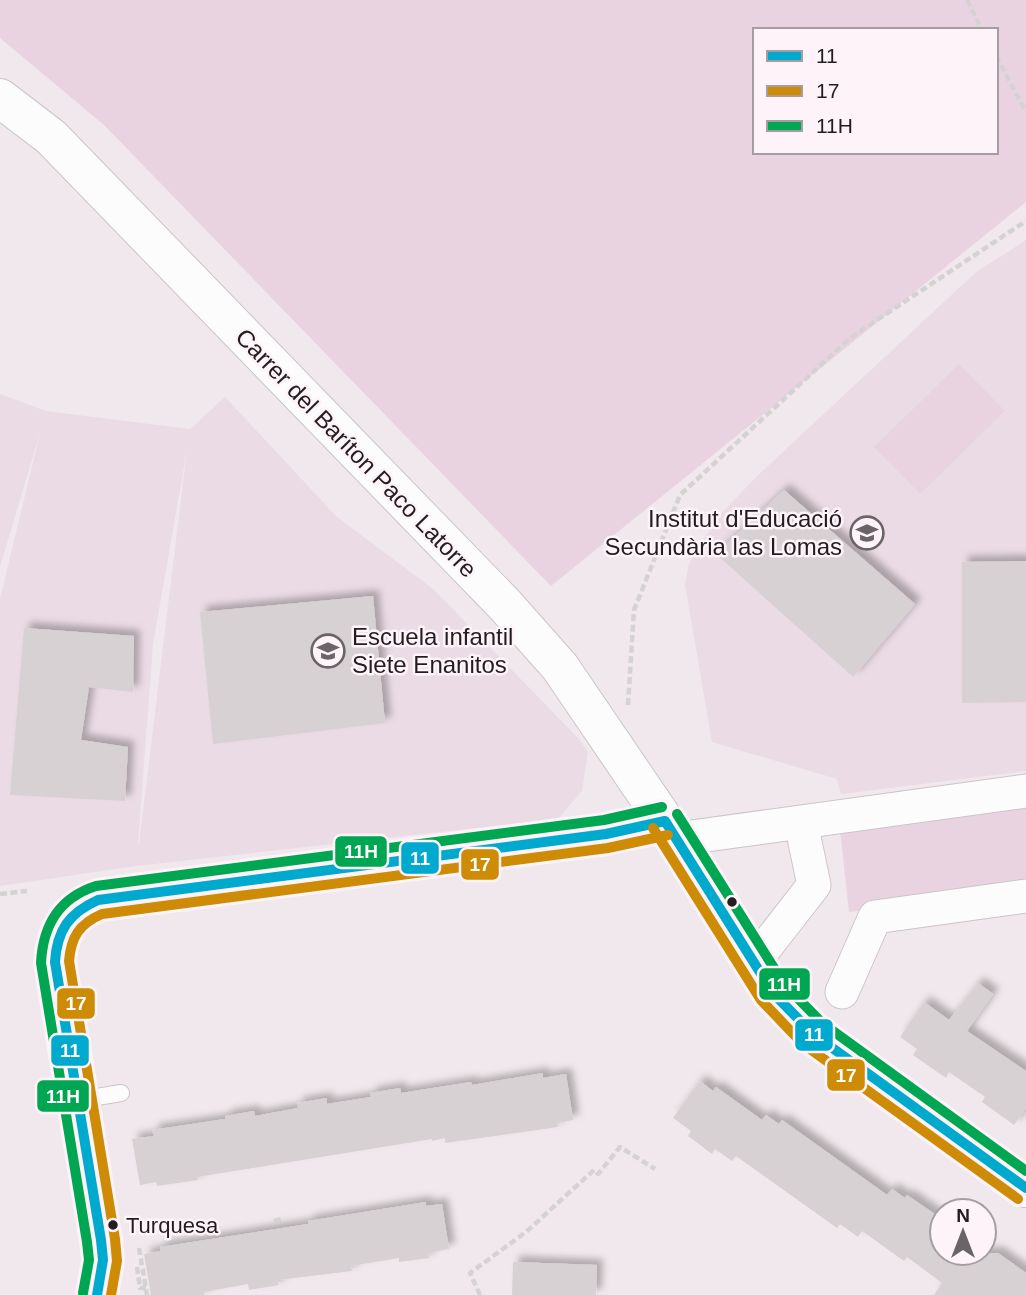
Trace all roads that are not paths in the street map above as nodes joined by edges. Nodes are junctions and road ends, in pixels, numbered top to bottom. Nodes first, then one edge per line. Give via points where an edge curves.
1 (0, 98) edge
2 (1026, 791) edge
3 (801, 823) junction
4 (671, 830) junction
5 (1026, 896) edge
6 (754, 962) junction
7 (842, 992) dead end
8 (121, 1093) dead end
9 (79, 1100) junction
10 (1026, 1188) edge
11 (97, 1295) edge

1 - 4 street, Carrer del Baríton Paco Latorre via 51,137 506,606 560,667
2 - 3 street
3 - 4 street
3 - 6 street via 814,885
4 - 6 street, Carrer del Baríton Paco Latorre
4 - 9 street via 625,831 99,900 82,906 60,932 55,961
5 - 7 street via 875,917
6 - 10 street, Carrer del Baríton Paco Latorre via 774,993 813,1034
8 - 9 lane
9 - 11 street via 102,1240

